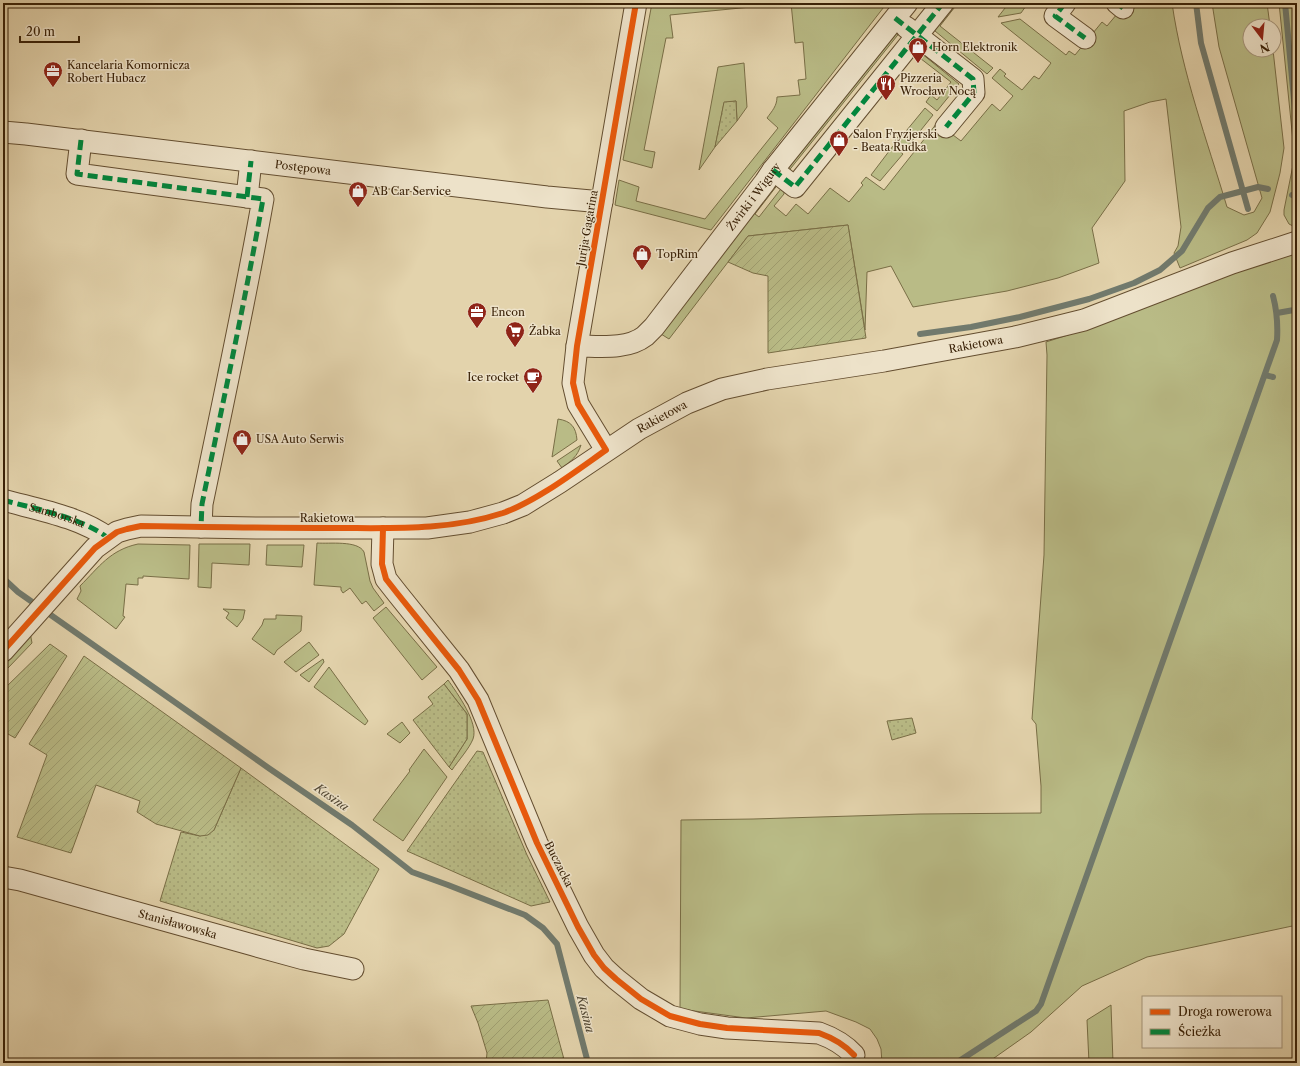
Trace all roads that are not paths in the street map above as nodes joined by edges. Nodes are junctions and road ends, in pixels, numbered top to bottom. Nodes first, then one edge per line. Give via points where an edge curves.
1 (636, 3) edge
2 (942, 3) edge
3 (1065, 3) edge
4 (901, 10) edge
5 (916, 35) junction
6 (1085, 38) dead end
7 (946, 127) dead end
8 (3, 132) edge
9 (81, 140) junction
10 (251, 161) junction
11 (773, 170) junction
12 (247, 197) junction
13 (602, 202) junction
14 (1297, 242) edge
15 (577, 346) junction
16 (606, 450) junction
17 (3, 500) edge
18 (200, 527) junction
19 (383, 528) junction
20 (108, 538) junction
21 (3, 651) edge
22 (3, 877) edge
23 (353, 969) dead end
24 (854, 1055) dead end

1 - 13 street, Jurija Gagarina
2 - 5 street
3 - 6 street via 1055,16
4 - 5 street
4 - 11 street, Żwirki i Wigury
5 - 7 street via 973,79 974,93
5 - 11 street via 795,187
8 - 9 street, Postępowa
9 - 10 street, Postępowa
9 - 12 street via 77,174
10 - 12 street
10 - 13 street, Postępowa
11 - 15 street, Żwirki i Wigury via 644,337 630,344 614,347
12 - 18 street via 263,199 202,504
13 - 15 street, Jurija Gagarina
14 - 16 street, Rakietowa via 1232,263 1076,322 1015,337 722,389 687,403
15 - 16 street, Jurija Gagarina via 573,383 578,404
16 - 19 street, Rakietowa via 523,505 503,513 470,522 439,526
17 - 20 street, Samborska via 74,520
18 - 19 street, Rakietowa
18 - 20 street, Rakietowa via 141,526 117,532
19 - 24 street, Buczacka via 382,564 386,579 459,670 478,700 537,843 578,927 604,968 641,999 670,1016 726,1028 819,1033 839,1042
20 - 21 street, Rakietowa via 95,548
22 - 23 street, Stanisławowska via 304,959

